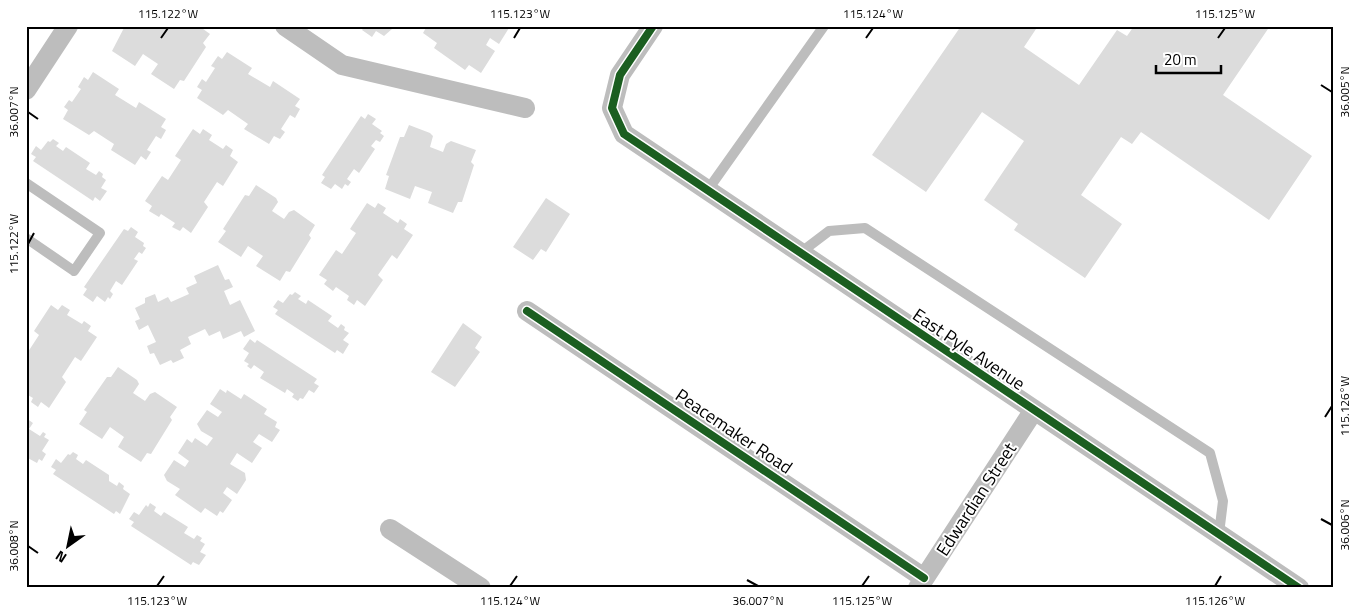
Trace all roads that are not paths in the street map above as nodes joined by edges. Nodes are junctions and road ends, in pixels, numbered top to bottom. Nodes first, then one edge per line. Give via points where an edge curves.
1 (68, 26) edge
2 (285, 26) edge
3 (653, 26) edge
4 (824, 26) edge
5 (26, 90) edge
6 (525, 108) dead end
7 (26, 183) edge
8 (707, 191) junction
9 (26, 238) edge
10 (800, 253) junction
11 (527, 311) dead end
12 (1034, 410) junction
13 (390, 529) dead end
14 (1219, 534) junction
15 (921, 583) edge
16 (481, 588) edge
17 (1299, 588) edge

1 - 5 street
2 - 6 street via 342,65
3 - 8 street, East Pyle Avenue via 620,75 612,108 624,134
4 - 8 lane
7 - 9 lane via 100,233 74,271
8 - 10 street, East Pyle Avenue
10 - 12 street, East Pyle Avenue
10 - 14 lane via 829,231 865,228 1202,447 1210,453 1223,501
11 - 15 street, Peacemaker Road
12 - 14 street, East Pyle Avenue
12 - 15 street, Edwardian Street
13 - 16 street
14 - 17 street, East Pyle Avenue

